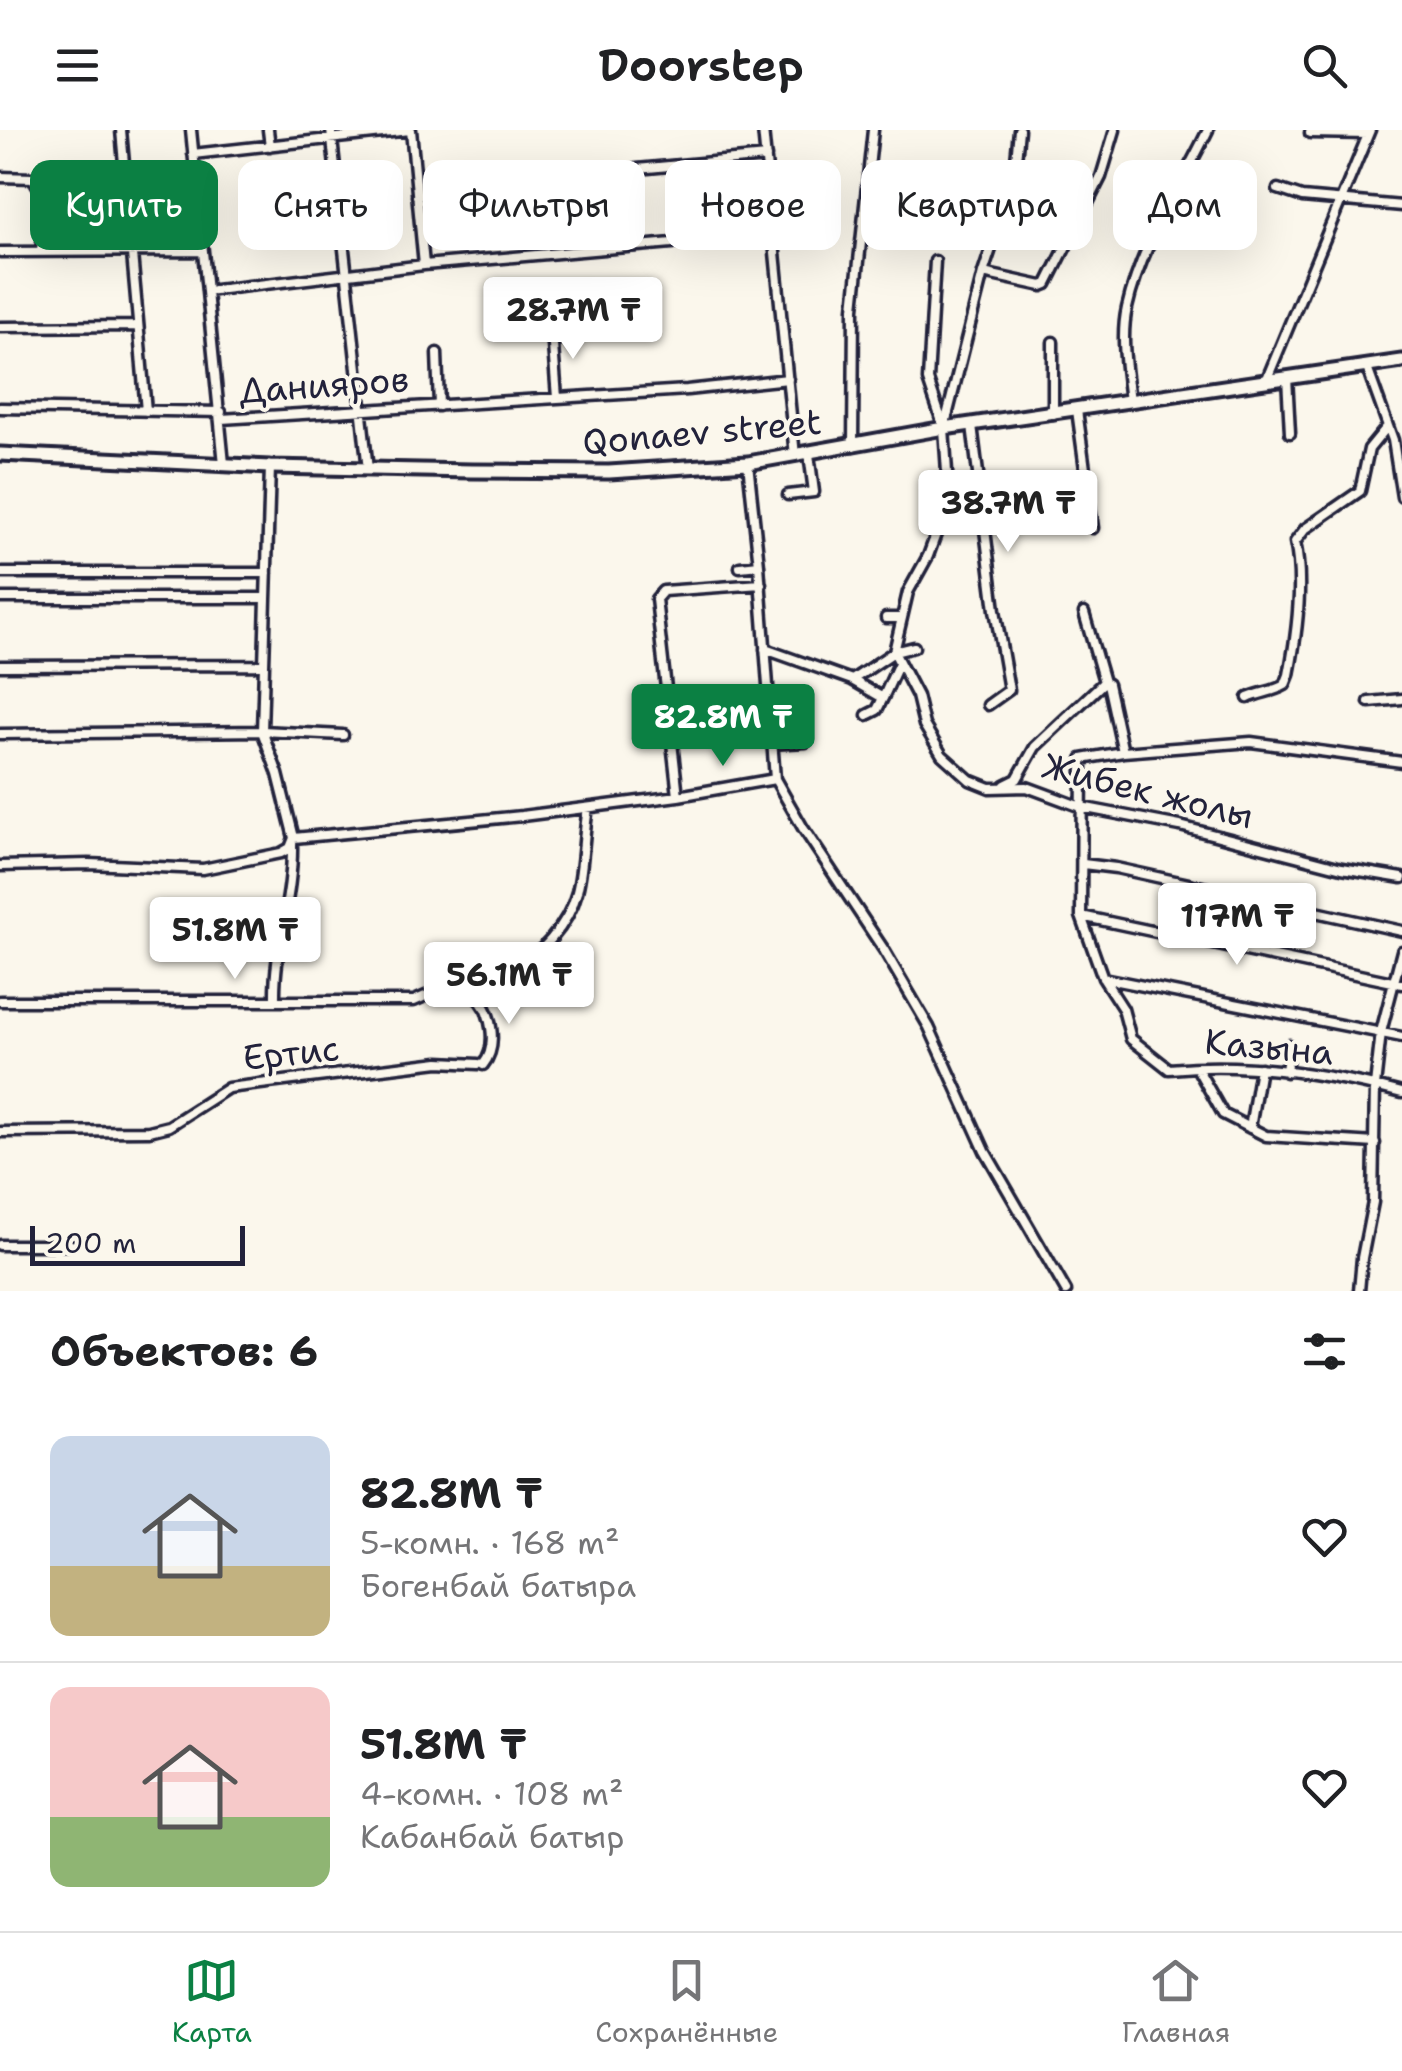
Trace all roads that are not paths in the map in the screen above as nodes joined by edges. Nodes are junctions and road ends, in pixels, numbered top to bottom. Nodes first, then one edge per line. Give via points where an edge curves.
1 (121, 130) edge
2 (190, 130) edge
3 (268, 130) edge
4 (411, 130) edge
5 (764, 130) edge
6 (873, 130) edge
7 (1019, 130) edge
8 (1116, 130) edge
9 (1208, 130) edge
10 (1369, 132) edge
11 (1310, 133) dead end
12 (331, 134) edge
13 (270, 146) junction
14 (193, 154) junction
15 (766, 157) junction
16 (124, 160) edge
17 (766, 160) edge
18 (0, 176) edge
19 (30, 178) edge
20 (1278, 189) dead end
21 (417, 196) junction
22 (1340, 200) junction
23 (1402, 206) edge
24 (665, 244) edge
25 (130, 250) junction
26 (776, 250) edge
27 (203, 251) junction
28 (0, 252) edge
29 (40, 252) joint
30 (935, 261) dead end
31 (424, 265) junction
32 (983, 273) junction
33 (346, 275) junction
34 (207, 291) junction
35 (583, 322) dead end
36 (137, 326) junction
37 (0, 327) edge
38 (1053, 342) dead end
39 (437, 353) dead end
40 (1402, 361) edge
41 (1366, 365) junction
42 (1287, 378) junction
43 (788, 380) junction
44 (1266, 381) junction
45 (557, 398) junction
46 (1130, 402) junction
47 (439, 406) junction
48 (0, 408) edge
49 (146, 410) junction
50 (361, 410) junction
51 (1077, 410) junction
52 (1053, 414) junction
53 (221, 415) junction
54 (972, 424) junction
55 (1386, 427) junction
56 (944, 428) junction
57 (1290, 433) dead end
58 (853, 446) junction
59 (0, 454) edge
60 (809, 454) junction
61 (795, 456) junction
62 (224, 464) junction
63 (748, 464) junction
64 (270, 467) junction
65 (368, 470) junction
66 (1401, 483) edge
67 (788, 495) dead end
68 (1402, 497) edge
69 (1093, 528) dead end
70 (760, 565) junction
71 (740, 567) dead end
72 (0, 573) edge
73 (266, 573) junction
74 (761, 584) junction
75 (0, 598) edge
76 (266, 598) junction
77 (1084, 613) dead end
78 (886, 618) dead end
79 (901, 618) junction
80 (914, 647) dead end
81 (764, 650) junction
82 (894, 652) junction
83 (899, 663) junction
84 (264, 665) junction
85 (0, 666) edge
86 (852, 680) junction
87 (1104, 682) junction
88 (882, 698) junction
89 (1248, 698) dead end
90 (1402, 699) edge
91 (1368, 702) dead end
92 (988, 705) dead end
93 (867, 715) dead end
94 (262, 731) junction
95 (0, 734) edge
96 (343, 736) dead end
97 (806, 742) dead end
98 (770, 744) junction
99 (1123, 752) junction
100 (1402, 762) edge
101 (774, 779) junction
102 (1000, 788) junction
103 (678, 796) junction
104 (1081, 807) junction
105 (588, 808) junction
106 (293, 841) junction
107 (1082, 864) junction
108 (0, 866) edge
109 (1402, 878) edge
110 (1081, 916) junction
111 (1402, 932) edge
112 (1402, 951) edge
113 (1103, 978) junction
114 (1397, 982) edge
115 (172, 988) dead end
116 (275, 999) junction
117 (0, 1002) edge
118 (174, 1002) junction
119 (482, 1002) junction
120 (1381, 1032) junction
121 (1402, 1037) edge
122 (1289, 1045) dead end
123 (1197, 1068) junction
124 (1260, 1068) junction
125 (1286, 1072) junction
126 (1375, 1086) junction
127 (1402, 1093) edge
128 (1250, 1128) junction
129 (0, 1132) edge
130 (1376, 1143) junction
131 (71, 1244) dead end
132 (0, 1245) edge
133 (1066, 1291) edge
134 (1360, 1291) edge

1 - 16 street
2 - 14 street
3 - 13 street
4 - 12 street
4 - 21 street
5 - 15 street
6 - 58 street via 854,308
7 - 32 street via 1014,180
8 - 32 street via 1101,177 1047,284
9 - 46 street via 1164,214 1127,308
10 - 11 street
10 - 22 street
12 - 13 street
12 - 33 street
13 - 14 street
14 - 27 street
15 - 17 street
15 - 21 street
18 - 19 street
20 - 22 street
21 - 31 street
22 - 23 street
22 - 44 street
24 - 31 street
25 - 27 street
25 - 29 street
25 - 36 street
26 - 43 street
27 - 34 street
28 - 29 street
30 - 56 street via 928,380
31 - 33 street
32 - 56 street
33 - 34 street
33 - 50 street
34 - 53 street
35 - 45 street via 552,332
36 - 37 street
36 - 49 street
38 - 52 street
39 - 47 street
40 - 41 main road, Qonaev street
41 - 42 main road, Qonaev street
41 - 55 street
42 - 44 main road, Qonaev street
42 - 57 street
43 - 45 street, Данияров
43 - 61 street
44 - 46 main road, Qonaev street
45 - 47 street, Данияров
46 - 51 main road, Qonaev street
47 - 50 street, Данияров
48 - 49 street, Данияров
49 - 53 street, Данияров
50 - 53 street, Данияров
50 - 65 street
51 - 52 main road, Qonaev street
51 - 69 street
52 - 54 main road, Qonaev street
53 - 62 street
54 - 56 main road, Qonaev street
54 - 92 street via 1009,690
55 - 66 street
55 - 89 street via 1370,449 1360,491 1296,542 1289,675 1285,685
56 - 58 main road, Qonaev street
56 - 79 street via 943,515
58 - 60 main road, Qonaev street
59 - 62 main road, Qonaev street
60 - 61 main road, Qonaev street
60 - 67 street via 814,492
61 - 63 main road, Qonaev street
62 - 64 main road, Qonaev street
63 - 65 main road, Qonaev street via 609,472
63 - 70 street
64 - 65 main road, Qonaev street
64 - 73 street
66 - 68 street
70 - 71 street
70 - 74 street
72 - 73 street
73 - 76 street
74 - 81 street
74 - 103 street via 662,592 656,599
75 - 76 street
76 - 84 street
77 - 87 street
78 - 79 street
79 - 82 street
80 - 82 street
81 - 86 street
81 - 98 street
82 - 83 street, Жибек жолы
82 - 86 street
83 - 88 street
83 - 102 street, Жибек жолы via 942,755 970,780
84 - 85 street
84 - 94 street
86 - 88 street
87 - 99 street
87 - 102 street via 1035,747 1017,779
88 - 93 street
90 - 91 street
94 - 95 street
94 - 96 street
94 - 106 street
97 - 98 street
98 - 101 street
99 - 100 street via 1251,742
99 - 104 street, Казына via 1082,758
101 - 103 street
101 - 133 street via 930,1027 985,1151
102 - 104 street, Жибек жолы via 1026,787
103 - 105 street
104 - 107 street, Казына
104 - 109 street, Жибек жолы
105 - 106 street
105 - 119 street via 571,912 555,936
106 - 108 street via 282,853 203,869
106 - 116 street
107 - 110 street, Казына
107 - 111 street
110 - 113 street, Казына
110 - 114 street
112 - 114 street
113 - 120 street
113 - 123 street, Казына via 1123,1009 1131,1039 1169,1069
114 - 120 street
115 - 118 street
116 - 118 street
116 - 119 street via 414,1001 430,994 472,994
117 - 118 street
119 - 129 street, Ертис via 492,1054 480,1064 426,1064 228,1088 169,1126 149,1131
120 - 121 street
120 - 126 street
122 - 125 street
123 - 124 street, Казына
123 - 128 street via 1223,1114
124 - 125 street, Казына
124 - 128 street
125 - 126 street, Казына
126 - 127 street, Казына
126 - 130 street
128 - 130 street via 1266,1136
130 - 134 street
131 - 132 street

